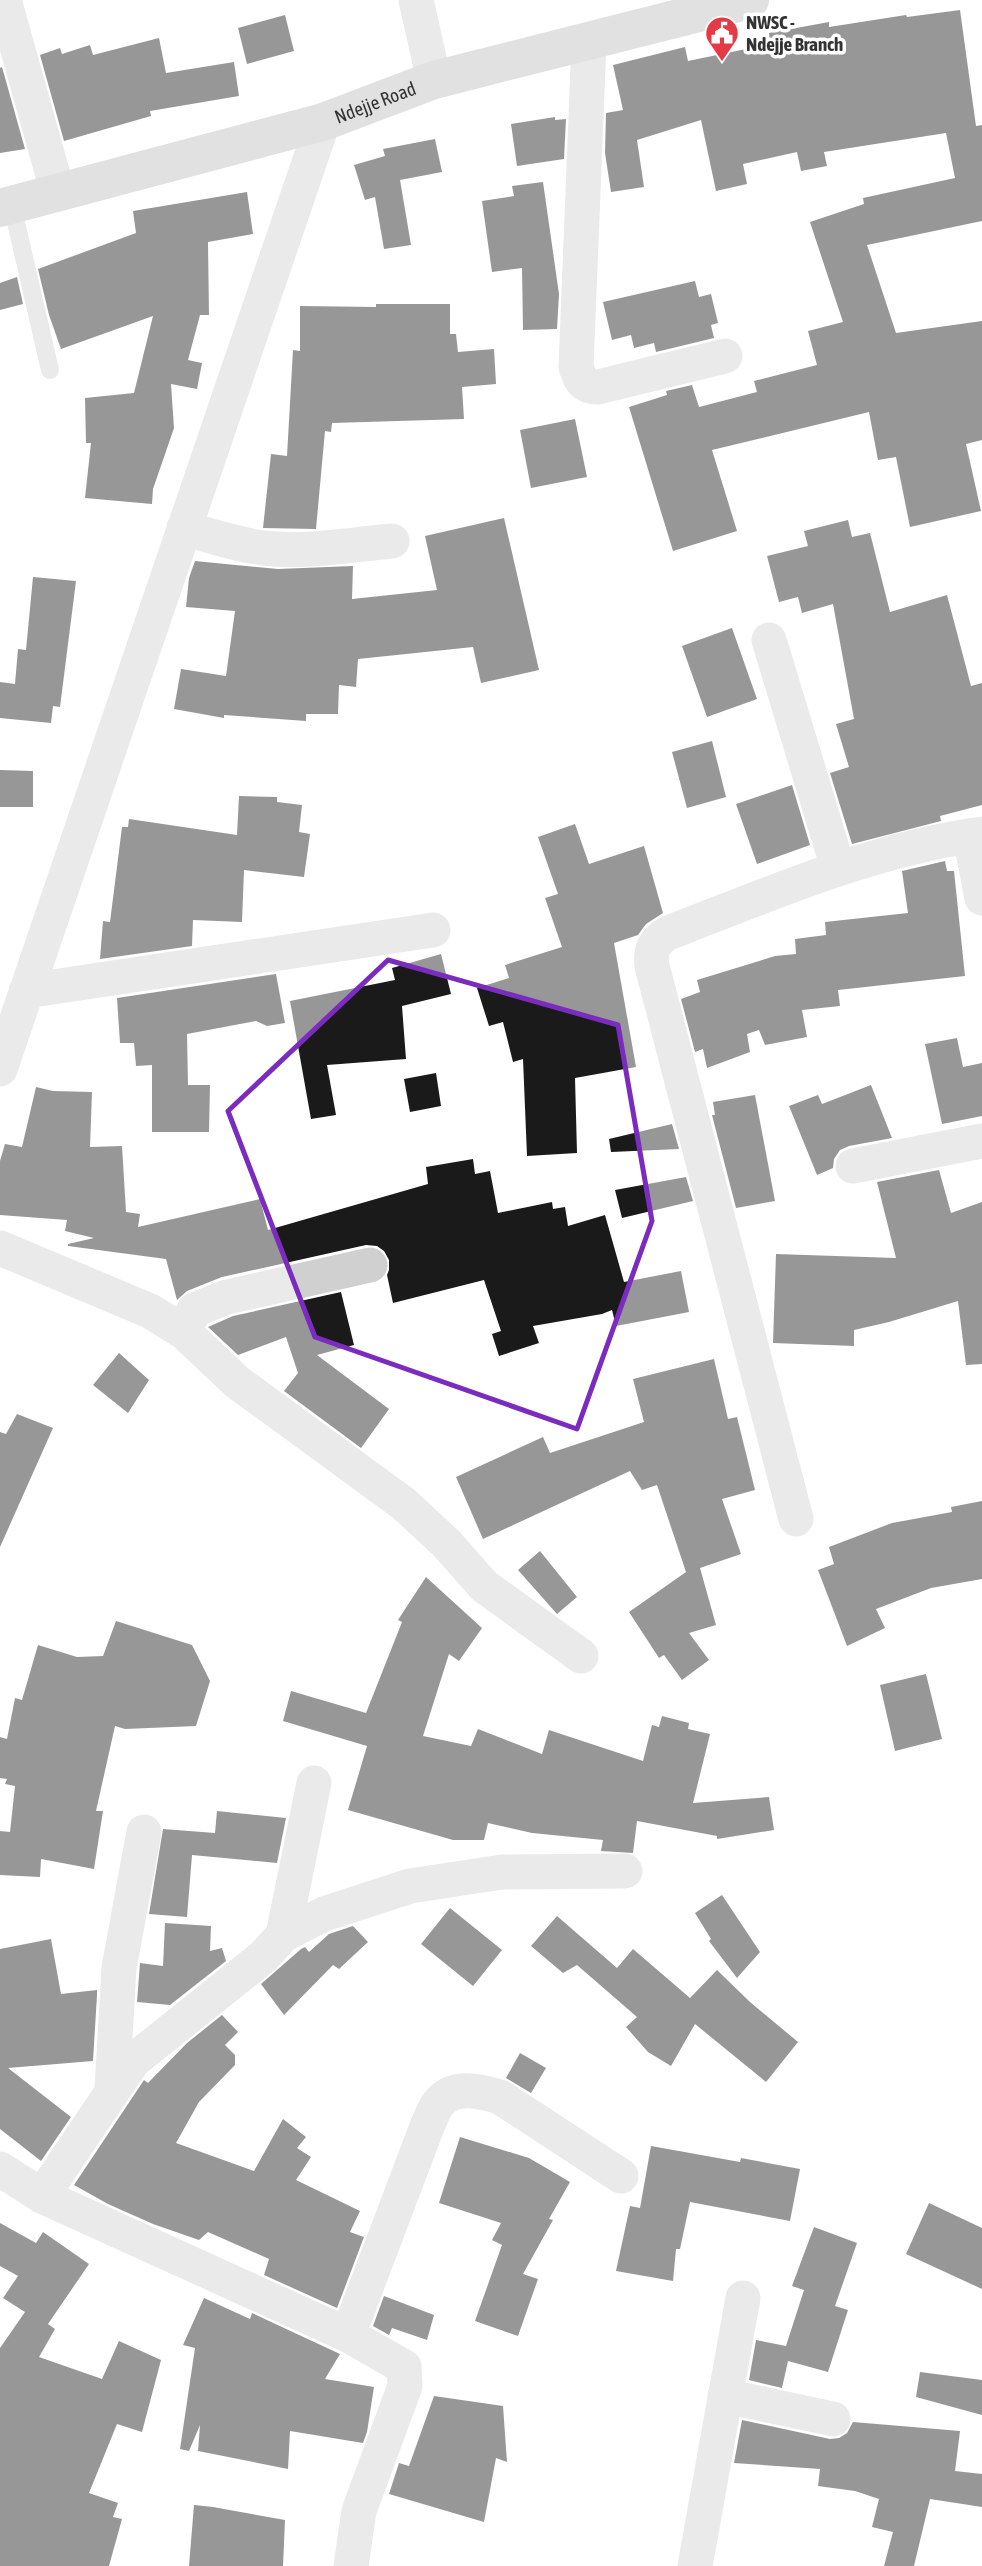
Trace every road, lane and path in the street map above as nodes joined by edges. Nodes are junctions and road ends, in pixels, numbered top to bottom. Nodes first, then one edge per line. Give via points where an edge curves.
1 (4, 0) edge
2 (416, 0) edge
3 (750, 0) edge
4 (589, 43) junction
5 (434, 80) junction
6 (323, 122) junction
7 (58, 193) junction
8 (6, 207) edge
9 (725, 356) dead end
10 (50, 370) dead end
11 (184, 528) junction
12 (391, 541) dead end
13 (769, 639) dead end
14 (976, 835) edge
15 (838, 868) junction
16 (982, 898) edge
17 (433, 930) dead end
18 (26, 991) junction
19 (0, 1069) edge
20 (982, 1141) edge
21 (853, 1166) dead end
22 (0, 1248) edge
23 (370, 1265) dead end
24 (184, 1332) junction
25 (796, 1520) dead end
26 (581, 1656) dead end
27 (314, 1783) dead end
28 (144, 1832) dead end
29 (625, 1871) dead end
30 (283, 1935) junction
31 (112, 2089) junction
32 (0, 2169) edge
33 (621, 2176) dead end
34 (42, 2196) junction
35 (743, 2298) dead end
36 (348, 2335) junction
37 (725, 2396) junction
38 (833, 2418) dead end
39 (351, 2566) edge
40 (695, 2566) edge

1 - 7 street
2 - 5 street
3 - 4 street, Ndejje Road
4 - 5 street, Ndejje Road
4 - 9 street via 579,376 589,387 598,387
5 - 6 street, Ndejje Road
6 - 7 street, Ndejje Road
6 - 11 street
7 - 8 street, Ndejje Road
8 - 10 lane
11 - 12 street via 264,548
11 - 18 street
13 - 15 street
14 - 15 street
14 - 16 street
15 - 25 street via 668,933 650,951
17 - 18 street
18 - 19 street
20 - 21 street
22 - 24 street via 150,1311
23 - 24 street via 227,1297 194,1310
24 - 26 street via 237,1382 404,1504 484,1586
27 - 30 street
28 - 31 street via 119,1968
29 - 30 street via 502,1872 410,1886 324,1914
30 - 31 street via 263,1957 133,2061
31 - 34 street
32 - 34 street
33 - 36 street via 500,2097 478,2091 455,2092 438,2103 428,2124
34 - 36 street
35 - 37 street
36 - 39 street via 404,2367 405,2386 359,2511
37 - 38 street
37 - 40 street

